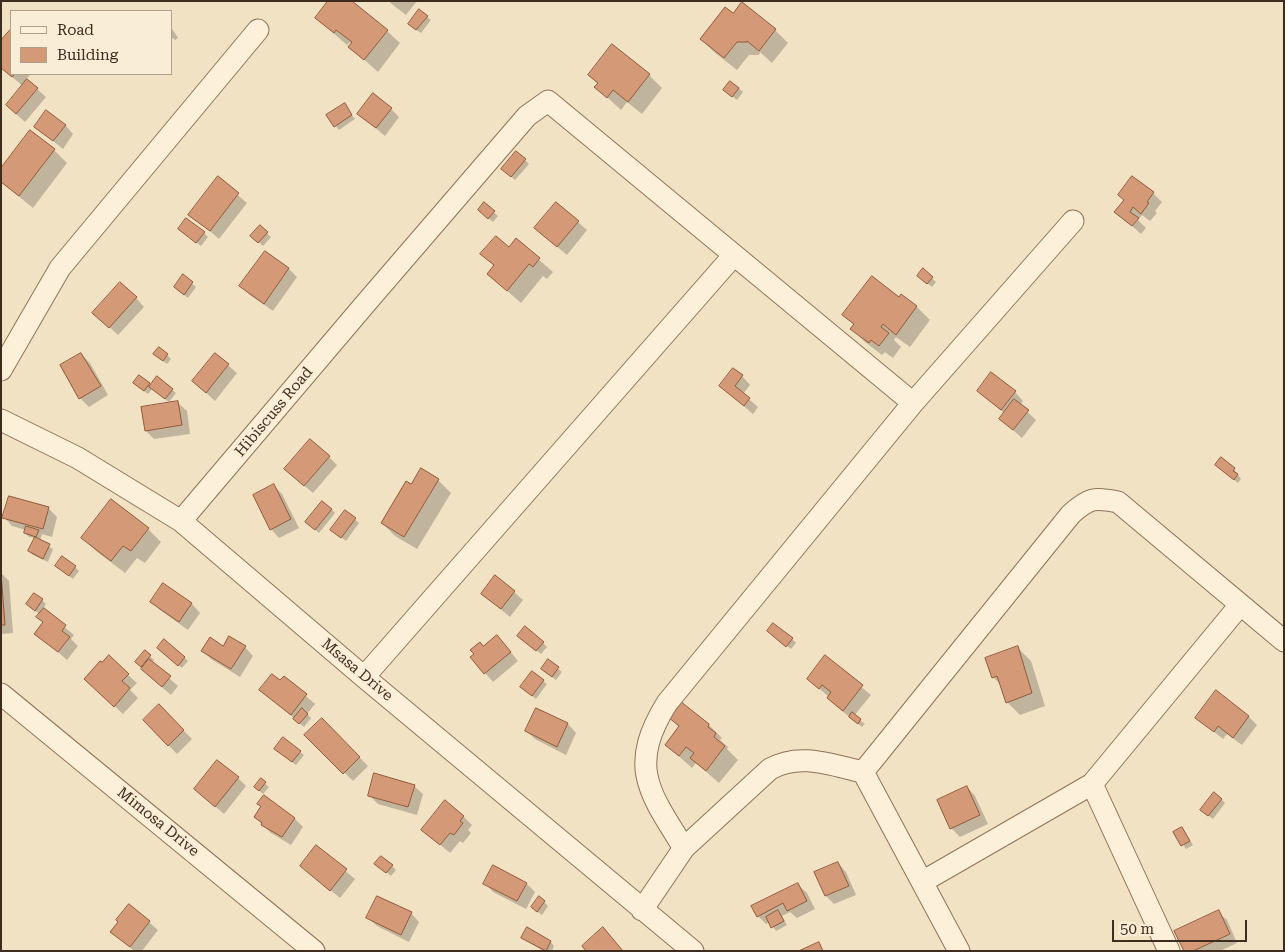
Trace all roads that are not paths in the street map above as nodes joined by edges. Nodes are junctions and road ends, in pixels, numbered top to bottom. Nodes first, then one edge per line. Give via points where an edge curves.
1 (258, 30) dead end
2 (1073, 221) dead end
3 (734, 254) junction
4 (1, 370) edge
5 (913, 403) junction
6 (1, 420) edge
7 (181, 521) junction
8 (1240, 605) junction
9 (1284, 641) edge
10 (364, 676) junction
11 (1, 694) edge
12 (863, 772) junction
13 (1092, 784) junction
14 (684, 848) junction
15 (922, 882) junction
16 (642, 910) junction
17 (314, 951) edge
18 (693, 951) edge
19 (959, 951) edge
20 (1169, 951) edge

1 - 4 street via 60,268
2 - 5 street
3 - 5 street
3 - 7 street, Hibiscuss Road via 548,101 527,116
3 - 10 street
5 - 14 street via 667,702 656,720 646,746 645,772 660,811
6 - 7 street, Msasa Drive via 78,458
7 - 10 street, Msasa Drive
8 - 9 street
8 - 12 street via 1118,502 1100,498 1085,502 1071,514
8 - 13 street
10 - 16 street, Msasa Drive
11 - 17 street, Mimosa Drive
12 - 14 street via 807,759 780,763
12 - 15 street
13 - 15 street
13 - 20 street
14 - 16 street
15 - 19 street
16 - 18 street, Msasa Drive

